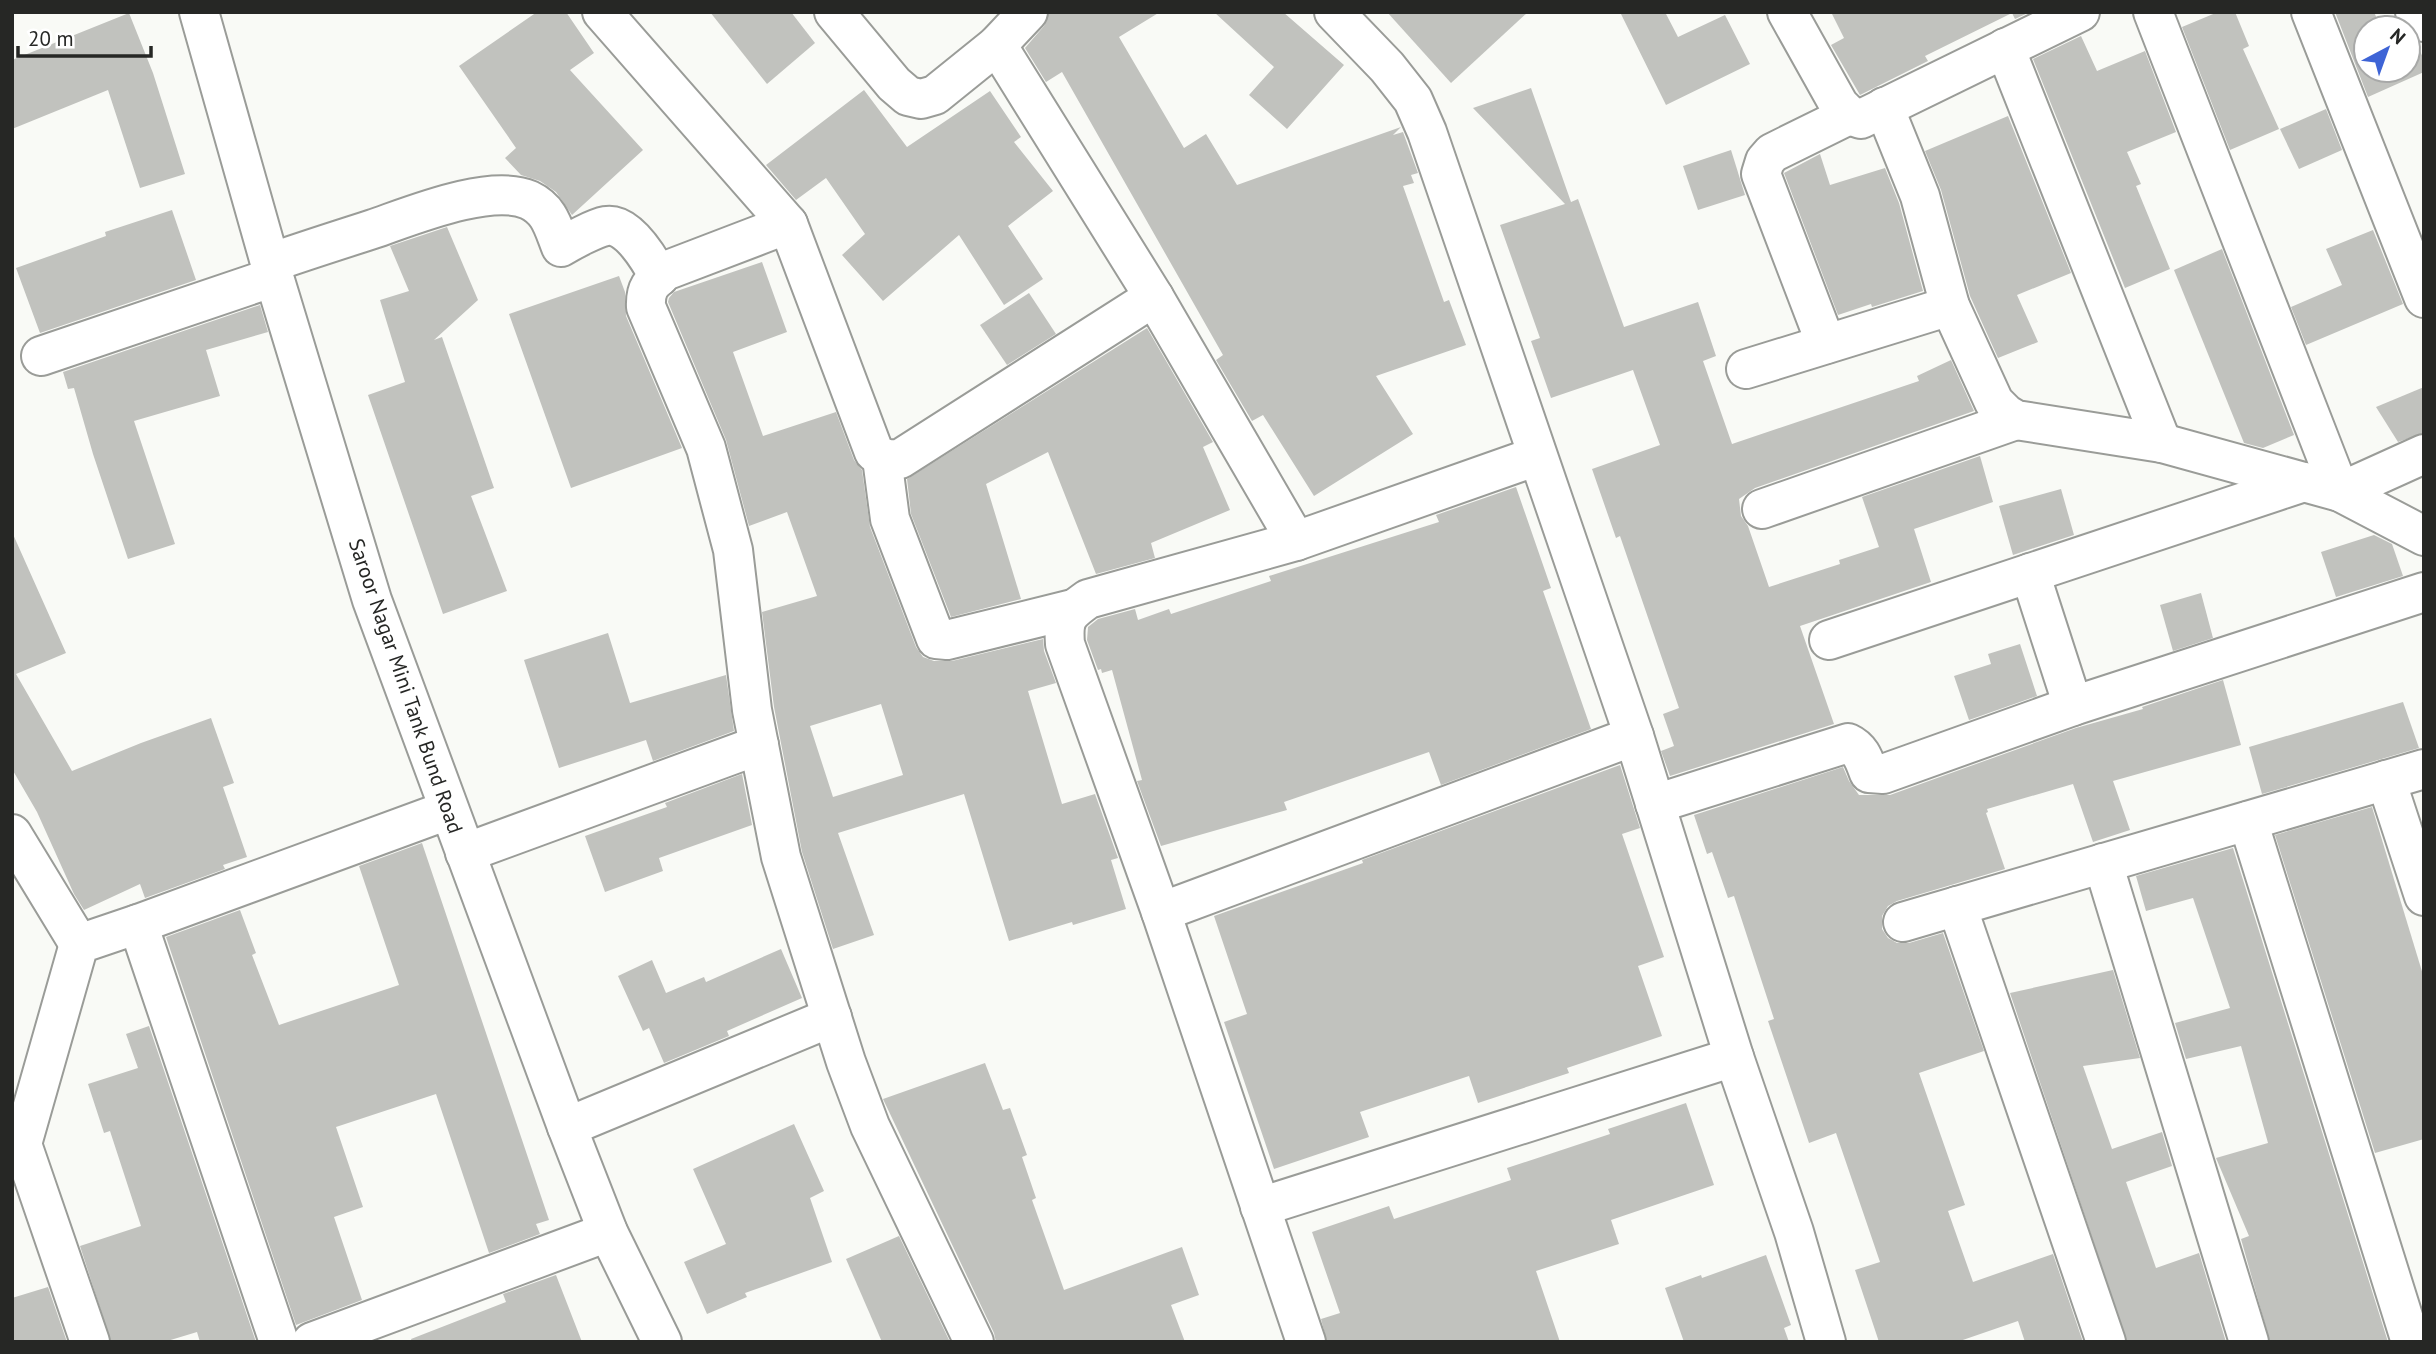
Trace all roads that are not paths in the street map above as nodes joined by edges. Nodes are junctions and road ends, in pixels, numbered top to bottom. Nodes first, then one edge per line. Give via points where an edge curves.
1 (199, 12) edge
2 (602, 12) edge
3 (834, 12) edge
4 (1028, 12) edge
5 (1334, 12) edge
6 (1787, 12) edge
7 (2080, 12) edge
8 (2153, 12) edge
9 (2311, 12) edge
10 (2415, 12) edge
11 (2424, 22) edge
12 (997, 45) junction
13 (2005, 48) junction
14 (1866, 111) junction
15 (788, 224) junction
16 (272, 270) junction
17 (659, 276) junction
18 (1154, 297) junction
19 (2424, 298) edge
20 (1950, 306) junction
21 (1826, 344) junction
22 (41, 356) dead end
23 (1746, 369) dead end
24 (2016, 420) junction
25 (2162, 443) junction
26 (2424, 454) edge
27 (1537, 456) junction
28 (882, 458) junction
29 (2322, 487) junction
30 (1762, 509) dead end
31 (2424, 536) edge
32 (1296, 541) junction
33 (2030, 573) junction
34 (2424, 592) edge
35 (1073, 609) junction
36 (1829, 640) dead end
37 (2073, 706) junction
38 (1634, 736) junction
39 (759, 745) junction
40 (2424, 769) edge
41 (2386, 780) junction
42 (1655, 804) junction
43 (448, 810) junction
44 (2248, 821) junction
45 (12, 834) edge
46 (465, 853) junction
47 (2103, 863) junction
48 (2424, 896) edge
49 (1957, 906) junction
50 (1161, 912) junction
51 (1903, 922) dead end
52 (138, 924) junction
53 (79, 944) junction
54 (832, 1017) junction
55 (1734, 1057) junction
56 (567, 1126) junction
57 (17, 1151) edge
58 (1260, 1206) junction
59 (608, 1232) junction
60 (90, 1342) edge
61 (279, 1342) edge
62 (312, 1342) edge
63 (662, 1342) edge
64 (974, 1342) edge
65 (1306, 1342) edge
66 (1826, 1342) edge
67 (2106, 1342) edge
68 (2249, 1342) edge
69 (2412, 1342) edge

1 - 16 street, Saroor Nagar Mini Tank Bund Road
2 - 15 street
3 - 12 street via 894,84 908,96 921,99 936,94
4 - 12 street
5 - 27 street via 1413,100
6 - 14 street via 1839,105
7 - 13 street
8 - 29 street
9 - 19 street
10 - 11 street
12 - 18 street
13 - 14 street
13 - 25 street
14 - 20 street via 1920,196
14 - 21 street via 1772,153 1761,174
15 - 17 street
15 - 28 street via 874,452
16 - 17 street via 452,202 513,195 547,212 561,247 607,226 621,229 637,243
16 - 22 street
16 - 43 street, Saroor Nagar Mini Tank Bund Road via 372,600
17 - 39 street via 645,292 646,307 706,448 733,550
18 - 28 street via 900,459
18 - 32 street
20 - 21 street
20 - 24 street via 1994,402
21 - 23 street
24 - 25 street
24 - 30 street
25 - 29 street
26 - 29 street
27 - 32 street
27 - 38 street
28 - 35 street via 890,519 936,639
29 - 31 street
29 - 33 street
32 - 35 street via 1088,599
33 - 36 street
33 - 37 street
34 - 37 street
35 - 50 street via 1063,625 1065,644
37 - 42 street via 1883,774 1869,773 1861,753 1848,743
38 - 42 street
38 - 50 street
39 - 46 street
39 - 54 street via 781,857
40 - 41 street
41 - 44 street
41 - 48 street
42 - 55 street
43 - 46 street, Saroor Nagar Mini Tank Bund Road
43 - 52 street
44 - 47 street
44 - 69 street
45 - 53 street
46 - 56 street, Saroor Nagar Mini Tank Bund Road
47 - 49 street
47 - 68 street
49 - 51 street
49 - 67 street
50 - 58 street
52 - 53 street
52 - 61 street
53 - 57 street
54 - 56 street
54 - 64 street via 870,1126
55 - 58 street
55 - 66 street
56 - 59 street, Saroor Nagar Mini Tank Bund Road
57 - 60 street
58 - 65 street
59 - 62 street
59 - 63 street, Saroor Nagar Mini Tank Bund Road

